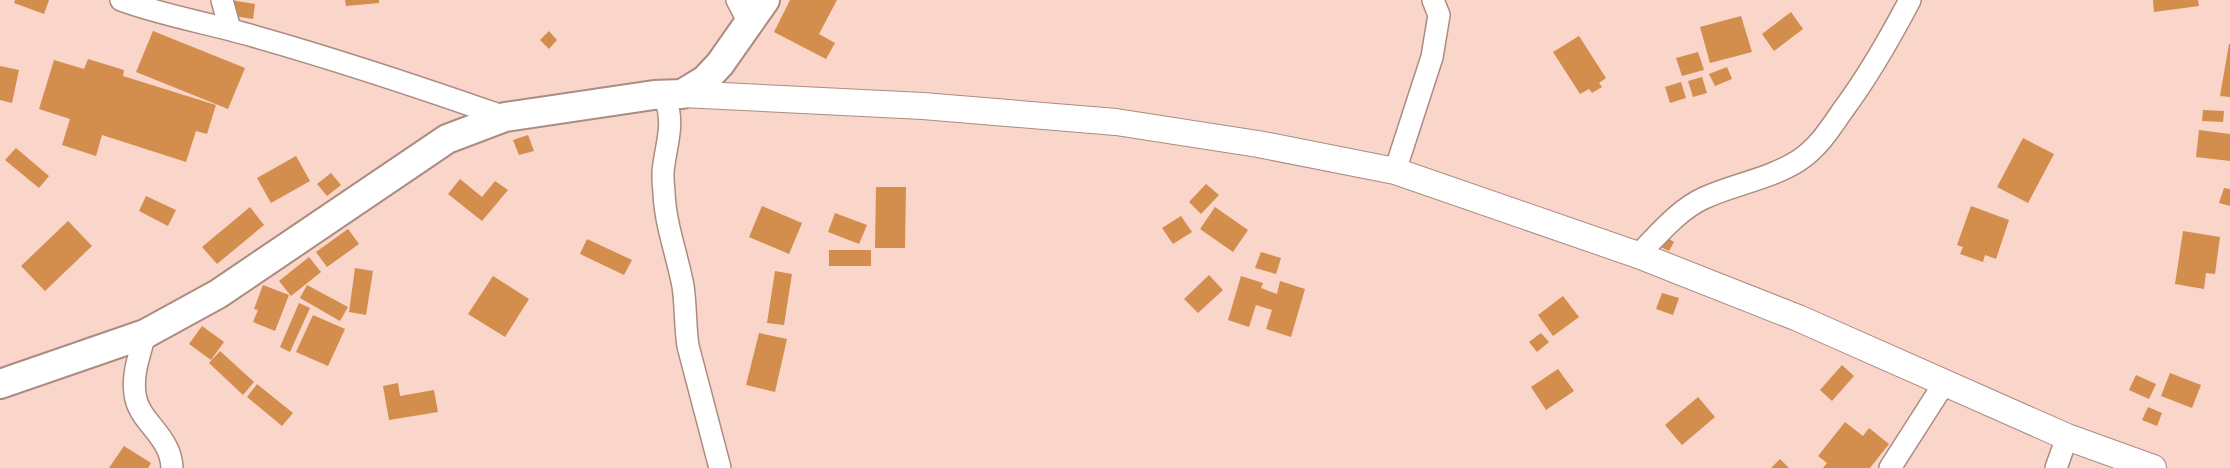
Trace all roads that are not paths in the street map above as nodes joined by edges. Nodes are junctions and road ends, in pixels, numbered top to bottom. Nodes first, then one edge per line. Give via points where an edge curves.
1 (121, 0) edge
2 (222, 0) edge
3 (1433, 0) edge
4 (1911, 0) edge
5 (750, 8) edge
6 (230, 29) junction
7 (668, 94) junction
8 (505, 117) junction
9 (1395, 171) junction
10 (1638, 255) junction
11 (146, 334) junction
12 (1945, 382) junction
13 (0, 384) edge
14 (2067, 437) junction
15 (172, 468) edge
16 (720, 468) edge
17 (1890, 468) edge
18 (2056, 468) edge
19 (2153, 468) edge

1 - 6 street
2 - 6 street
3 - 9 street via 1439,15 1432,57
4 - 10 street via 1884,50 1818,145 1777,173 1702,198 1682,211
5 - 7 main road via 720,64 705,80
6 - 8 street
7 - 8 main road
7 - 9 street via 922,106 1116,122
7 - 16 street via 666,101 671,114 663,166 669,233 683,286 688,346
8 - 11 main road via 447,139 218,294
9 - 10 street
10 - 12 street
11 - 13 main road
11 - 15 street via 134,377 135,397 171,455
12 - 14 street
12 - 17 street
14 - 18 street
14 - 19 street

